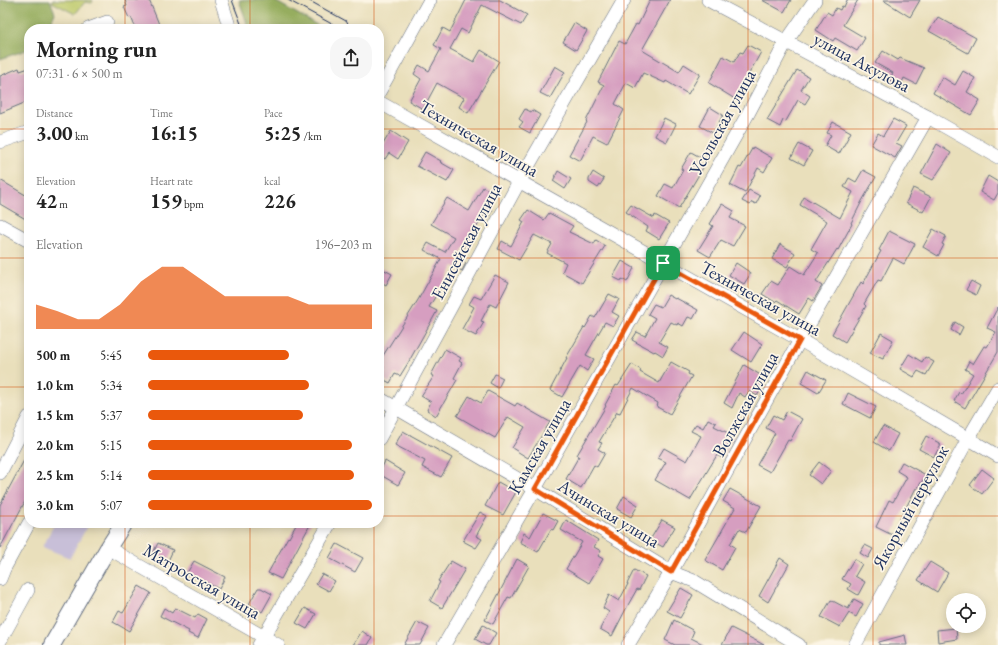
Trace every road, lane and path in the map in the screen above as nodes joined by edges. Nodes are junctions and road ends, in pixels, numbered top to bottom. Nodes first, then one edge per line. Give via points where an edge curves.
1 (221, 0) edge
2 (430, 0) edge
3 (624, 0) edge
4 (708, 0) edge
5 (815, 0) edge
6 (107, 22) dead end
7 (102, 24) edge
8 (228, 24) edge
9 (786, 42) junction
10 (384, 83) edge
11 (384, 105) edge
12 (928, 117) junction
13 (24, 134) edge
14 (0, 142) edge
15 (998, 157) edge
16 (519, 182) junction
17 (0, 225) edge
18 (24, 238) edge
19 (663, 263) junction
20 (800, 340) junction
21 (998, 388) edge
22 (384, 401) edge
23 (396, 408) junction
24 (24, 427) edge
25 (384, 429) edge
26 (968, 439) junction
27 (998, 456) edge
28 (0, 473) edge
29 (535, 489) junction
30 (26, 528) edge
31 (121, 528) edge
32 (327, 528) edge
33 (108, 548) junction
34 (1, 572) edge
35 (671, 572) junction
36 (28, 590) dead end
37 (0, 641) edge
38 (262, 641) edge
39 (52, 645) edge
40 (278, 645) edge
41 (444, 645) edge
42 (628, 645) edge
43 (799, 645) edge
44 (855, 645) edge

1 - 8 street
2 - 10 street
3 - 16 street, Енисейская улица
4 - 9 street, улица Акулова
5 - 9 street, Усольская улица
6 - 7 street
9 - 12 street, улица Акулова
9 - 19 street, Усольская улица
11 - 16 street, Техническая улица
12 - 15 street, улица Акулова
12 - 20 street, Волжская улица
13 - 14 street
16 - 19 street, Техническая улица
16 - 23 street, Енисейская улица
17 - 18 street
19 - 20 street, Техническая улица
19 - 29 street, Камская улица
20 - 26 street, Техническая улица
20 - 35 street, Волжская улица
21 - 26 street, Якорный переулок
22 - 23 street, Ачинская улица
23 - 25 street, Енисейская улица
23 - 29 street, Ачинская улица
24 - 28 street
26 - 27 street, Техническая улица
26 - 44 street, Якорный переулок
29 - 35 street, Ачинская улица
29 - 41 street, Камская улица
30 - 34 street
31 - 33 main road
32 - 38 street
33 - 38 street, Матросская улица
33 - 39 main road
35 - 42 street, Волжская улица
35 - 43 street, Ачинская улица via 694,581
36 - 37 street
38 - 40 street, Матросская улица

